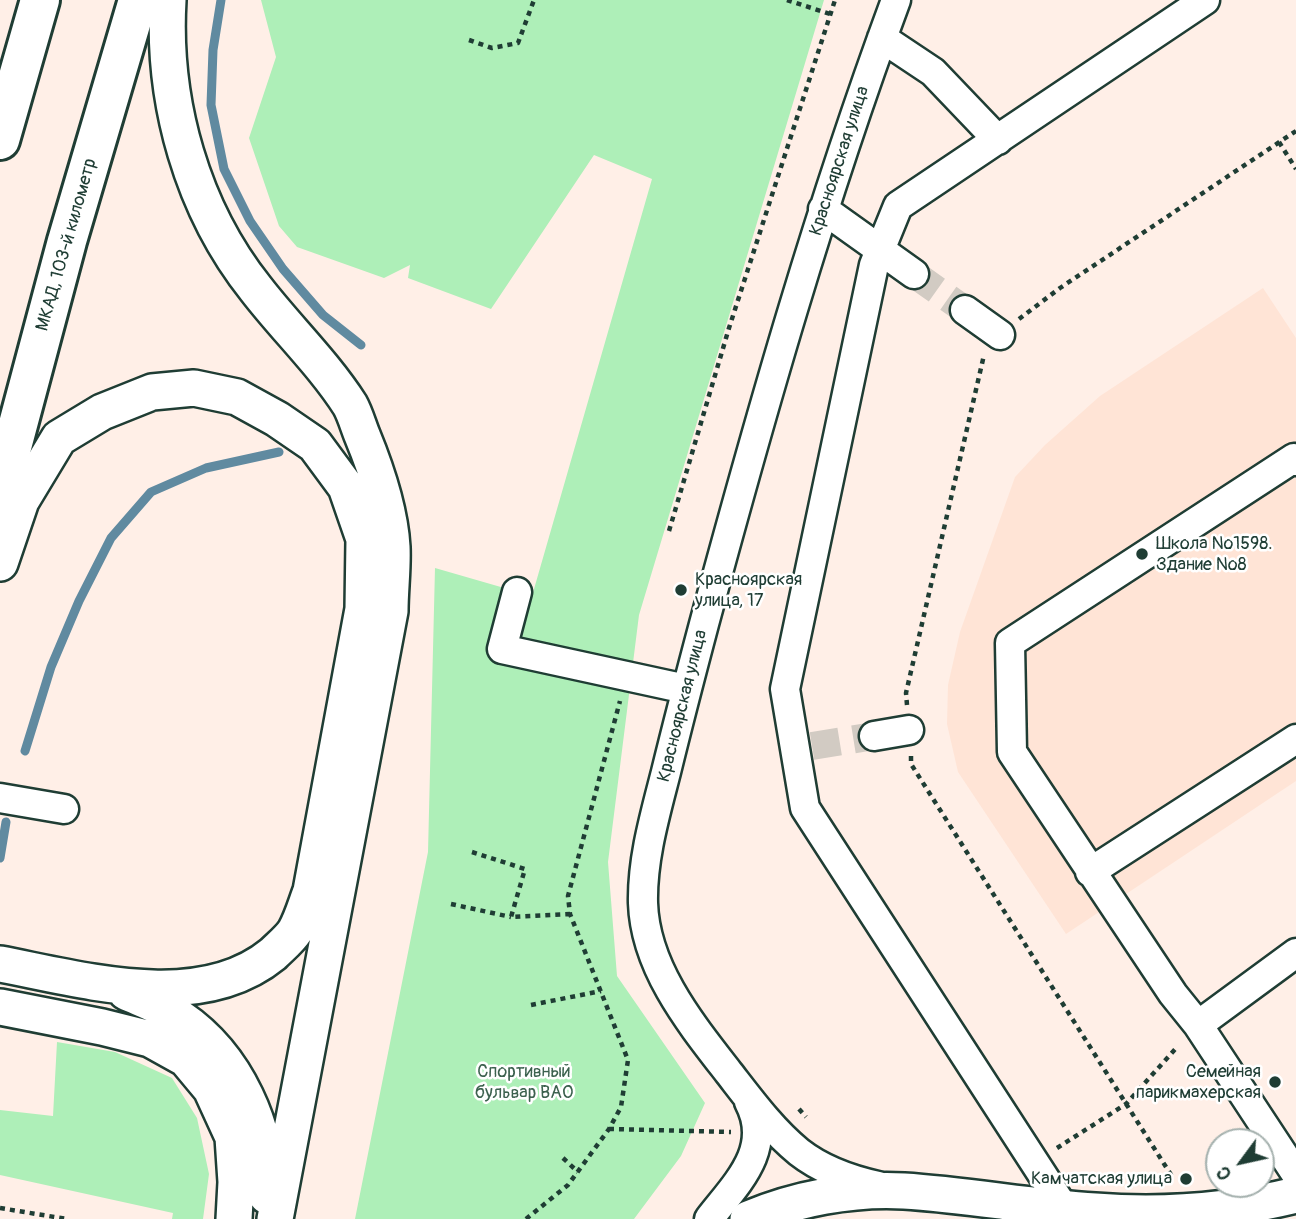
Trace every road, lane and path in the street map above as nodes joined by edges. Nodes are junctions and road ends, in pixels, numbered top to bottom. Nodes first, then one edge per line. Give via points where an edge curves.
1 (40, 0) edge
2 (138, 0) edge
3 (168, 0) edge
4 (534, 0) edge
5 (787, 0) edge
6 (835, 0) edge
7 (896, 0) edge
8 (1205, 0) edge
9 (830, 14) junction
10 (882, 38) junction
11 (470, 40) dead end
12 (0, 140) edge
13 (998, 140) junction
14 (1279, 142) dead end
15 (1296, 169) edge
16 (823, 209) junction
17 (879, 249) junction
18 (914, 274) tunnel mouth
19 (965, 310) tunnel mouth
20 (1000, 335) dead end
21 (1296, 461) edge
22 (0, 492) edge
23 (669, 531) dead end
24 (0, 562) edge
25 (517, 592) dead end
26 (626, 678) junction
27 (686, 690) junction
28 (909, 730) dead end
29 (874, 736) tunnel mouth
30 (1296, 738) edge
31 (0, 797) edge
32 (64, 809) dead end
33 (472, 852) dead end
34 (1090, 872) junction
35 (451, 904) dead end
36 (570, 914) junction
37 (512, 917) junction
38 (1296, 953) edge
39 (0, 964) edge
40 (110, 985) junction
41 (601, 991) junction
42 (531, 1005) dead end
43 (0, 1007) edge
44 (1198, 1025) junction
45 (745, 1094) junction
46 (728, 1121) dead end
47 (609, 1129) junction
48 (732, 1132) junction
49 (731, 1139) dead end
50 (563, 1158) dead end
51 (1034, 1162) junction
52 (578, 1172) junction
53 (1296, 1174) edge
54 (902, 1191) junction
55 (1296, 1195) edge
56 (0, 1208) edge
57 (1049, 1214) edge
58 (66, 1219) edge
59 (234, 1219) edge
60 (265, 1219) edge
61 (275, 1219) edge
62 (526, 1219) edge
63 (709, 1219) edge
64 (748, 1219) edge

1 - 12 highway
2 - 22 highway, МКАД, 103-й километр
3 - 61 main road via 166,38 173,100 208,216 254,288 351,407 378,474 392,546 390,611
4 - 11 path via 518,43 492,48
5 - 9 path
6 - 9 path
7 - 10 street, Красноярская улица
8 - 13 street
9 - 23 path
10 - 13 street via 972,102
10 - 16 street, Красноярская улица
13 - 17 street via 898,206
14 - 15 path
16 - 17 street
16 - 27 street, Красноярская улица via 769,385
17 - 18 street
17 - 51 street via 785,689 804,747 805,808
19 - 20 street
21 - 34 street via 1294,458 1010,643 1012,752
24 - 40 main road via 21,501 59,438 102,412 152,392 194,388 237,397 315,444 346,487 364,539 363,609 311,891 294,932 256,967 228,979 182,988
25 - 26 street via 502,649
26 - 27 street
26 - 36 path via 568,896
27 - 45 street, Красноярская улица via 653,822 643,906 649,940 678,1004
28 - 29 street
30 - 34 street
31 - 32 street
33 - 37 path via 525,869
34 - 44 street
35 - 37 path
36 - 37 path
36 - 41 path
38 - 44 street
39 - 40 main road
40 - 60 main road via 179,1017 212,1044 241,1086 261,1134 268,1192
41 - 42 path
41 - 47 path via 628,1060 621,1107
43 - 59 main road via 150,1039 186,1059 211,1089 233,1137
44 - 51 path via 1126,1104
44 - 53 street
45 - 54 street, Красноярская улица via 800,1153 824,1168
45 - 63 street via 758,1134 755,1151 744,1175
46 - 48 path
47 - 48 path
47 - 52 path
48 - 49 path
50 - 52 path
51 - 57 street
52 - 62 path via 569,1185
54 - 57 main road via 989,1200
54 - 64 main road via 802,1201
55 - 57 main road via 1191,1211
56 - 58 path

